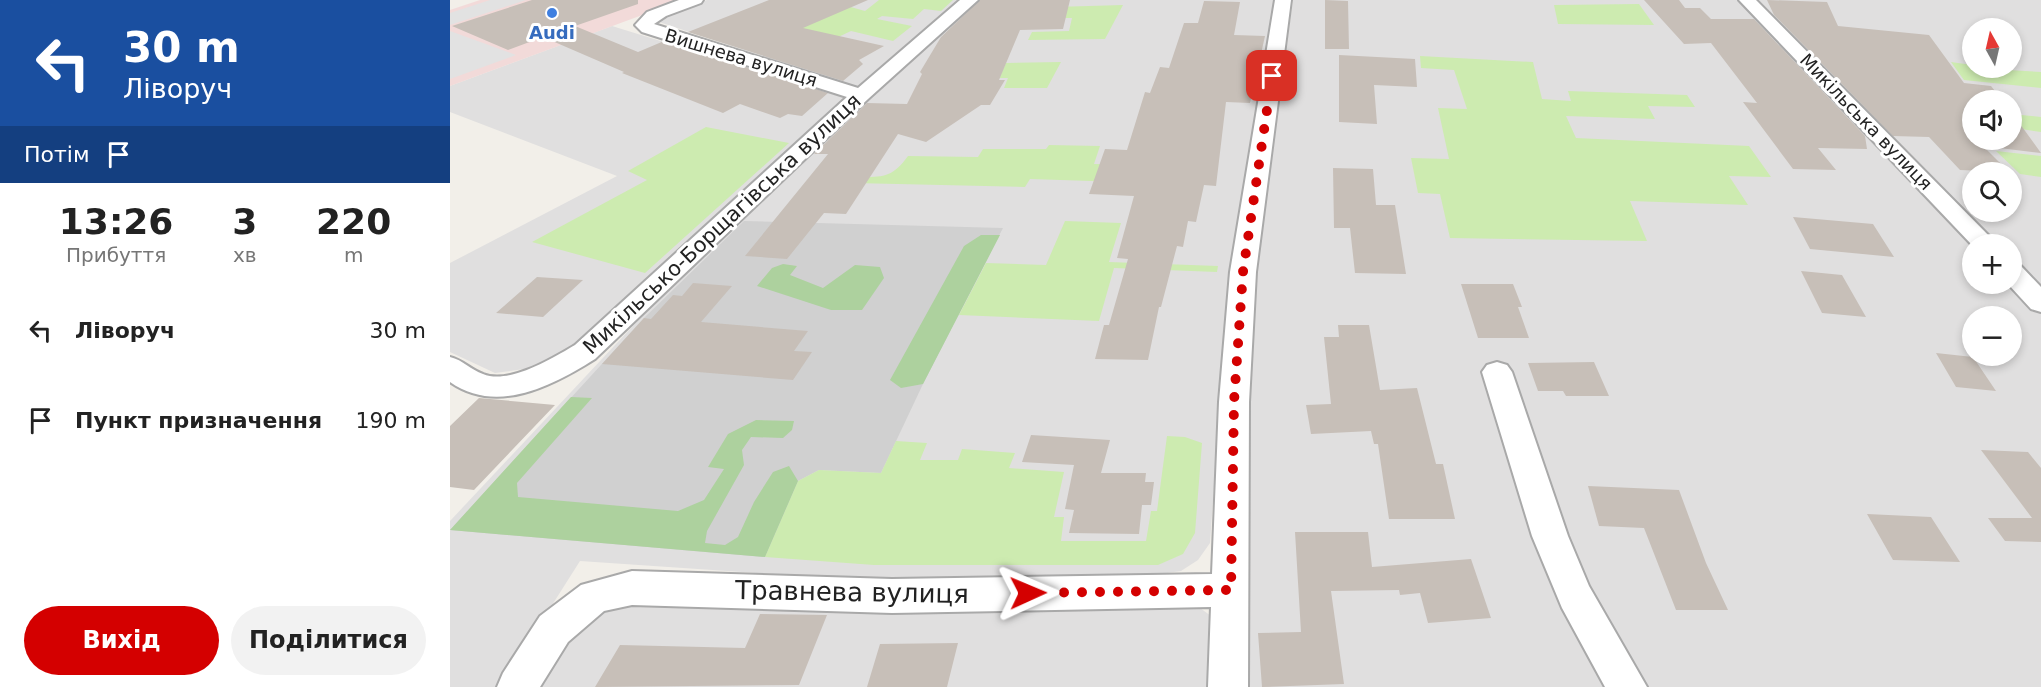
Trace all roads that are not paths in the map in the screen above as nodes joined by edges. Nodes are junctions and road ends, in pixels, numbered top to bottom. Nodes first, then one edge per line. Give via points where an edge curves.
1 (695, 0) edge
2 (970, 0) edge
3 (1283, 0) edge
4 (1747, 0) edge
5 (861, 95) junction
6 (1975, 234) edge
7 (2022, 283) edge
8 (2041, 303) edge
9 (450, 367) edge
10 (1497, 372) dead end
11 (1231, 590) junction
12 (517, 687) edge
13 (1228, 687) edge
14 (1627, 687) edge

1 - 5 street, Вишнева вулиця via 660,13 644,25
2 - 5 street, Микільсько-Борщагівська вулиця
3 - 11 street via 1243,272 1234,402
4 - 6 street, Микільська вулиця
5 - 9 street, Микільсько-Борщагівська вулиця via 585,352 557,370 519,384 482,386
7 - 8 street
10 - 14 street via 1550,536 1575,596
11 - 12 street, Травнева вулиця via 892,596 632,588 594,597 554,629
11 - 13 street

